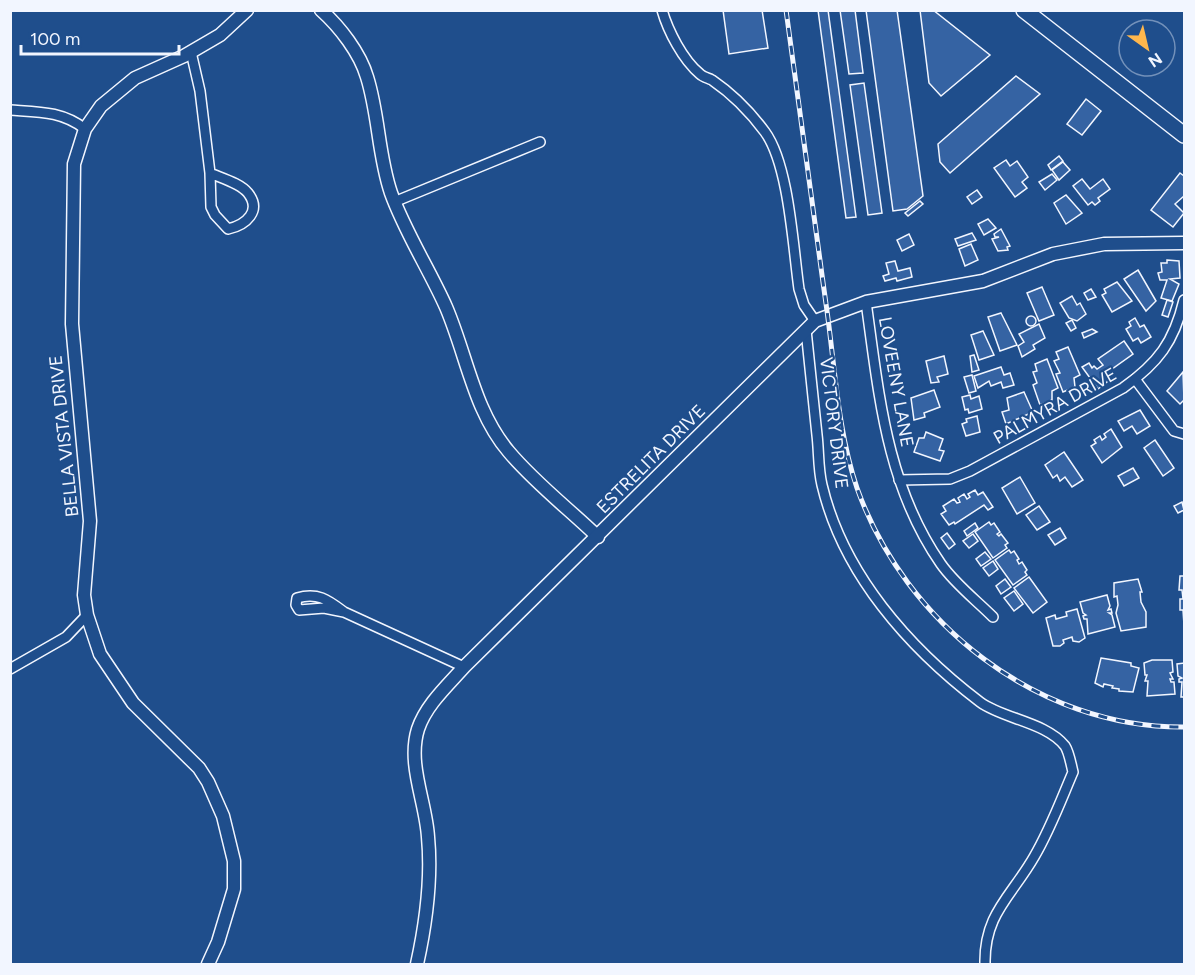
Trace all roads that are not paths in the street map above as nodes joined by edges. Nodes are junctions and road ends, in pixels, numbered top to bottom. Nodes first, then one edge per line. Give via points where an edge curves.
1 (247, 10) edge
2 (321, 10) edge
3 (662, 10) edge
4 (1024, 10) edge
5 (190, 52) junction
6 (10, 110) edge
7 (85, 129) junction
8 (1185, 135) edge
9 (540, 142) dead end
10 (210, 173) junction
11 (394, 202) junction
12 (1185, 243) edge
13 (1185, 300) edge
14 (866, 302) junction
15 (811, 325) junction
16 (1135, 380) junction
17 (1185, 434) edge
18 (899, 480) junction
19 (598, 537) junction
20 (344, 612) dead end
21 (87, 615) junction
22 (993, 617) dead end
23 (464, 667) junction
24 (10, 669) edge
25 (208, 964) edge
26 (417, 964) edge
27 (985, 964) edge

1 - 5 street, BELLA VISTA DRIVE via 220,35
2 - 11 street via 343,35 367,77 384,172
3 - 15 street via 672,34 695,68 741,105 773,147 783,182 799,289
4 - 8 main road
5 - 7 street, BELLA VISTA DRIVE via 135,78 101,106
5 - 10 street via 198,73
6 - 7 street via 58,114
7 - 21 street, BELLA VISTA DRIVE via 74,164 72,324 90,512 84,595
9 - 11 street
10 - 10 street via 211,207 215,215 228,229 248,220 254,205 247,192
11 - 19 street via 447,310 471,384 496,432 509,453
12 - 14 street, ESTRELITA DRIVE via 1104,244 1053,254 983,281
13 - 16 street, PALMYRA DRIVE via 1170,343
14 - 15 street, ESTRELITA DRIVE
14 - 18 street, LOVEENY LANE via 886,438
15 - 19 street, ESTRELITA DRIVE
15 - 27 street, VICTORY DRIVE via 822,484 838,533 857,568 888,614 939,668 982,704 1056,739 1066,747 1073,772 1035,856 991,921
16 - 17 street via 1174,431
16 - 18 street, PALMYRA DRIVE via 970,471 950,479
18 - 22 street, LOVEENY LANE via 942,566
19 - 23 street, ESTRELITA DRIVE
20 - 23 street
21 - 24 street via 66,637
21 - 25 street, BELLA VISTA DRIVE via 100,654 133,704 199,768 223,816 234,861 234,889
23 - 26 street, ESTRELITA DRIVE via 429,706 413,751 429,837 428,894

